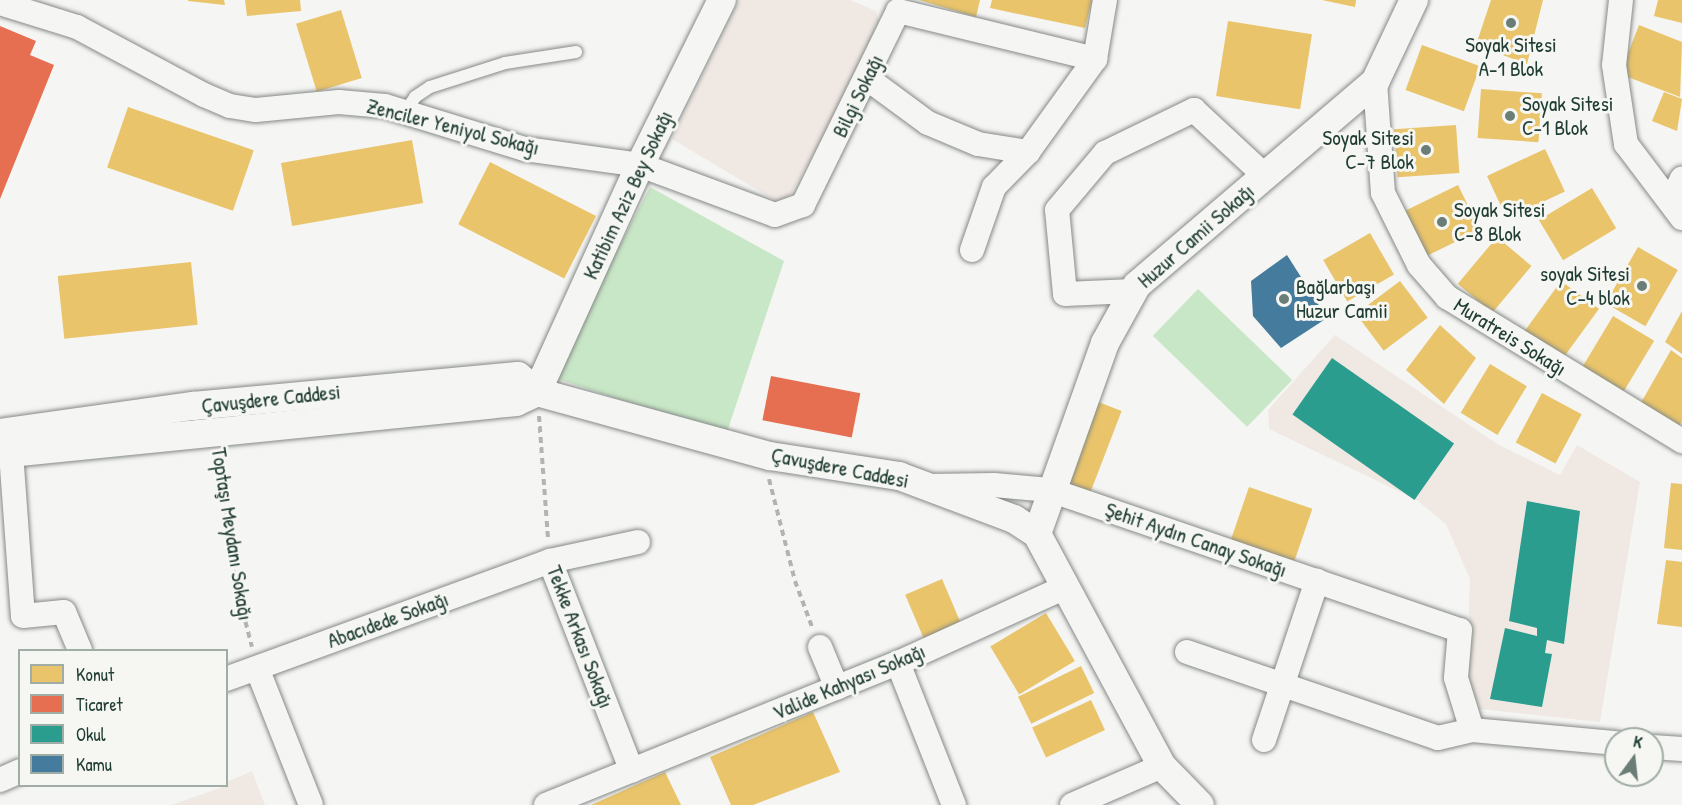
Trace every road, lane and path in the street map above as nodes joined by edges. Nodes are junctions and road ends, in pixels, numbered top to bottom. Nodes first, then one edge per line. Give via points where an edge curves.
1 (722, 0) edge
2 (1105, 0) edge
3 (1414, 0) edge
4 (1621, 0) edge
5 (0, 3) edge
6 (900, 5) edge
7 (576, 52) dead end
8 (1095, 59) junction
9 (868, 79) junction
10 (1375, 82) junction
11 (405, 112) junction
12 (1028, 152) junction
13 (640, 165) junction
14 (1265, 176) junction
15 (1682, 178) edge
16 (1677, 210) edge
17 (972, 250) dead end
18 (1133, 291) junction
19 (537, 392) junction
20 (215, 404) junction
21 (216, 432) junction
22 (1682, 441) edge
23 (4, 447) edge
24 (770, 456) junction
25 (925, 486) junction
26 (1050, 490) junction
27 (1037, 534) junction
28 (638, 542) dead end
29 (550, 561) junction
30 (1317, 581) junction
31 (1063, 588) junction
32 (820, 647) joint
33 (79, 649) edge
34 (1187, 652) dead end
35 (898, 663) junction
36 (257, 668) junction
37 (228, 678) edge
38 (1282, 684) junction
39 (837, 688) junction
40 (1472, 730) junction
41 (1264, 740) dead end
42 (1604, 742) edge
43 (1664, 748) edge
44 (1682, 749) edge
45 (1162, 766) junction
46 (632, 771) junction
47 (18, 772) edge
48 (0, 780) edge
49 (311, 805) edge
50 (546, 805) edge
51 (954, 805) edge
52 (1072, 805) edge
53 (1200, 805) edge

1 - 13 street, Katibim Aziz Bey Sokağı
2 - 8 street
3 - 10 street
4 - 16 street via 1614,65 1626,144
5 - 11 street, Zenciler Yeniyol Sokağı via 77,27 230,106 268,110 362,103
6 - 8 street, Bilgi Sokağı
6 - 9 street, Bilgi Sokağı
7 - 11 lane via 505,63 430,87 415,97
8 - 12 street
9 - 12 street via 928,123 978,144
9 - 13 street, Bilgi Sokağı via 803,205 775,215
10 - 14 street, Huzur Camii Sokağı
10 - 22 street, Muratreis Sokağı via 1383,193 1419,265 1448,297
11 - 13 street, Zenciler Yeniyol Sokağı via 525,148
12 - 17 street via 994,187
13 - 19 street, Katibim Aziz Bey Sokağı
14 - 18 street, Huzur Camii Sokağı
14 - 18 street via 1194,110 1105,153 1057,210 1065,294
15 - 16 street
18 - 26 street, Huzur Camii Sokağı via 1105,343
19 - 20 street, Çavuşdere Caddesi via 518,376
19 - 21 street, Çavuşdere Caddesi via 516,402
19 - 24 street, Çavuşdere Caddesi
19 - 29 path, Tekke Arkası Sokağı
20 - 21 street
20 - 23 street, Çavuşdere Caddesi
21 - 23 street, Çavuşdere Caddesi
21 - 36 path, Toptaşı Meydanı Sokağı via 235,581
23 - 33 street via 23,616 64,612
24 - 25 street, Çavuşdere Caddesi via 899,476
24 - 32 path via 769,480 783,537
25 - 26 street, Şehit Aydın Canay Sokağı via 994,485
25 - 27 street, Çavuşdere Caddesi via 1014,519
26 - 27 street, Huzur Camii Sokağı
26 - 30 street, Şehit Aydın Canay Sokağı
27 - 31 street
28 - 29 street, Abacıdede Sokağı
29 - 36 street, Abacıdede Sokağı
29 - 46 street, Tekke Arkası Sokağı
30 - 38 street
30 - 40 street, Şehit Aydın Canay Sokağı via 1460,630 1456,678
31 - 35 street, Valide Kahyası Sokağı
31 - 45 street
32 - 39 street
34 - 38 street
35 - 39 street, Valide Kahyası Sokağı
35 - 51 street
36 - 37 street, Abacıdede Sokağı
36 - 49 street
38 - 40 street via 1438,738
38 - 41 street
39 - 46 street, Valide Kahyası Sokağı
40 - 42 street
43 - 44 street
45 - 52 street
45 - 53 street
46 - 50 street, Valide Kahyası Sokağı
47 - 48 street

